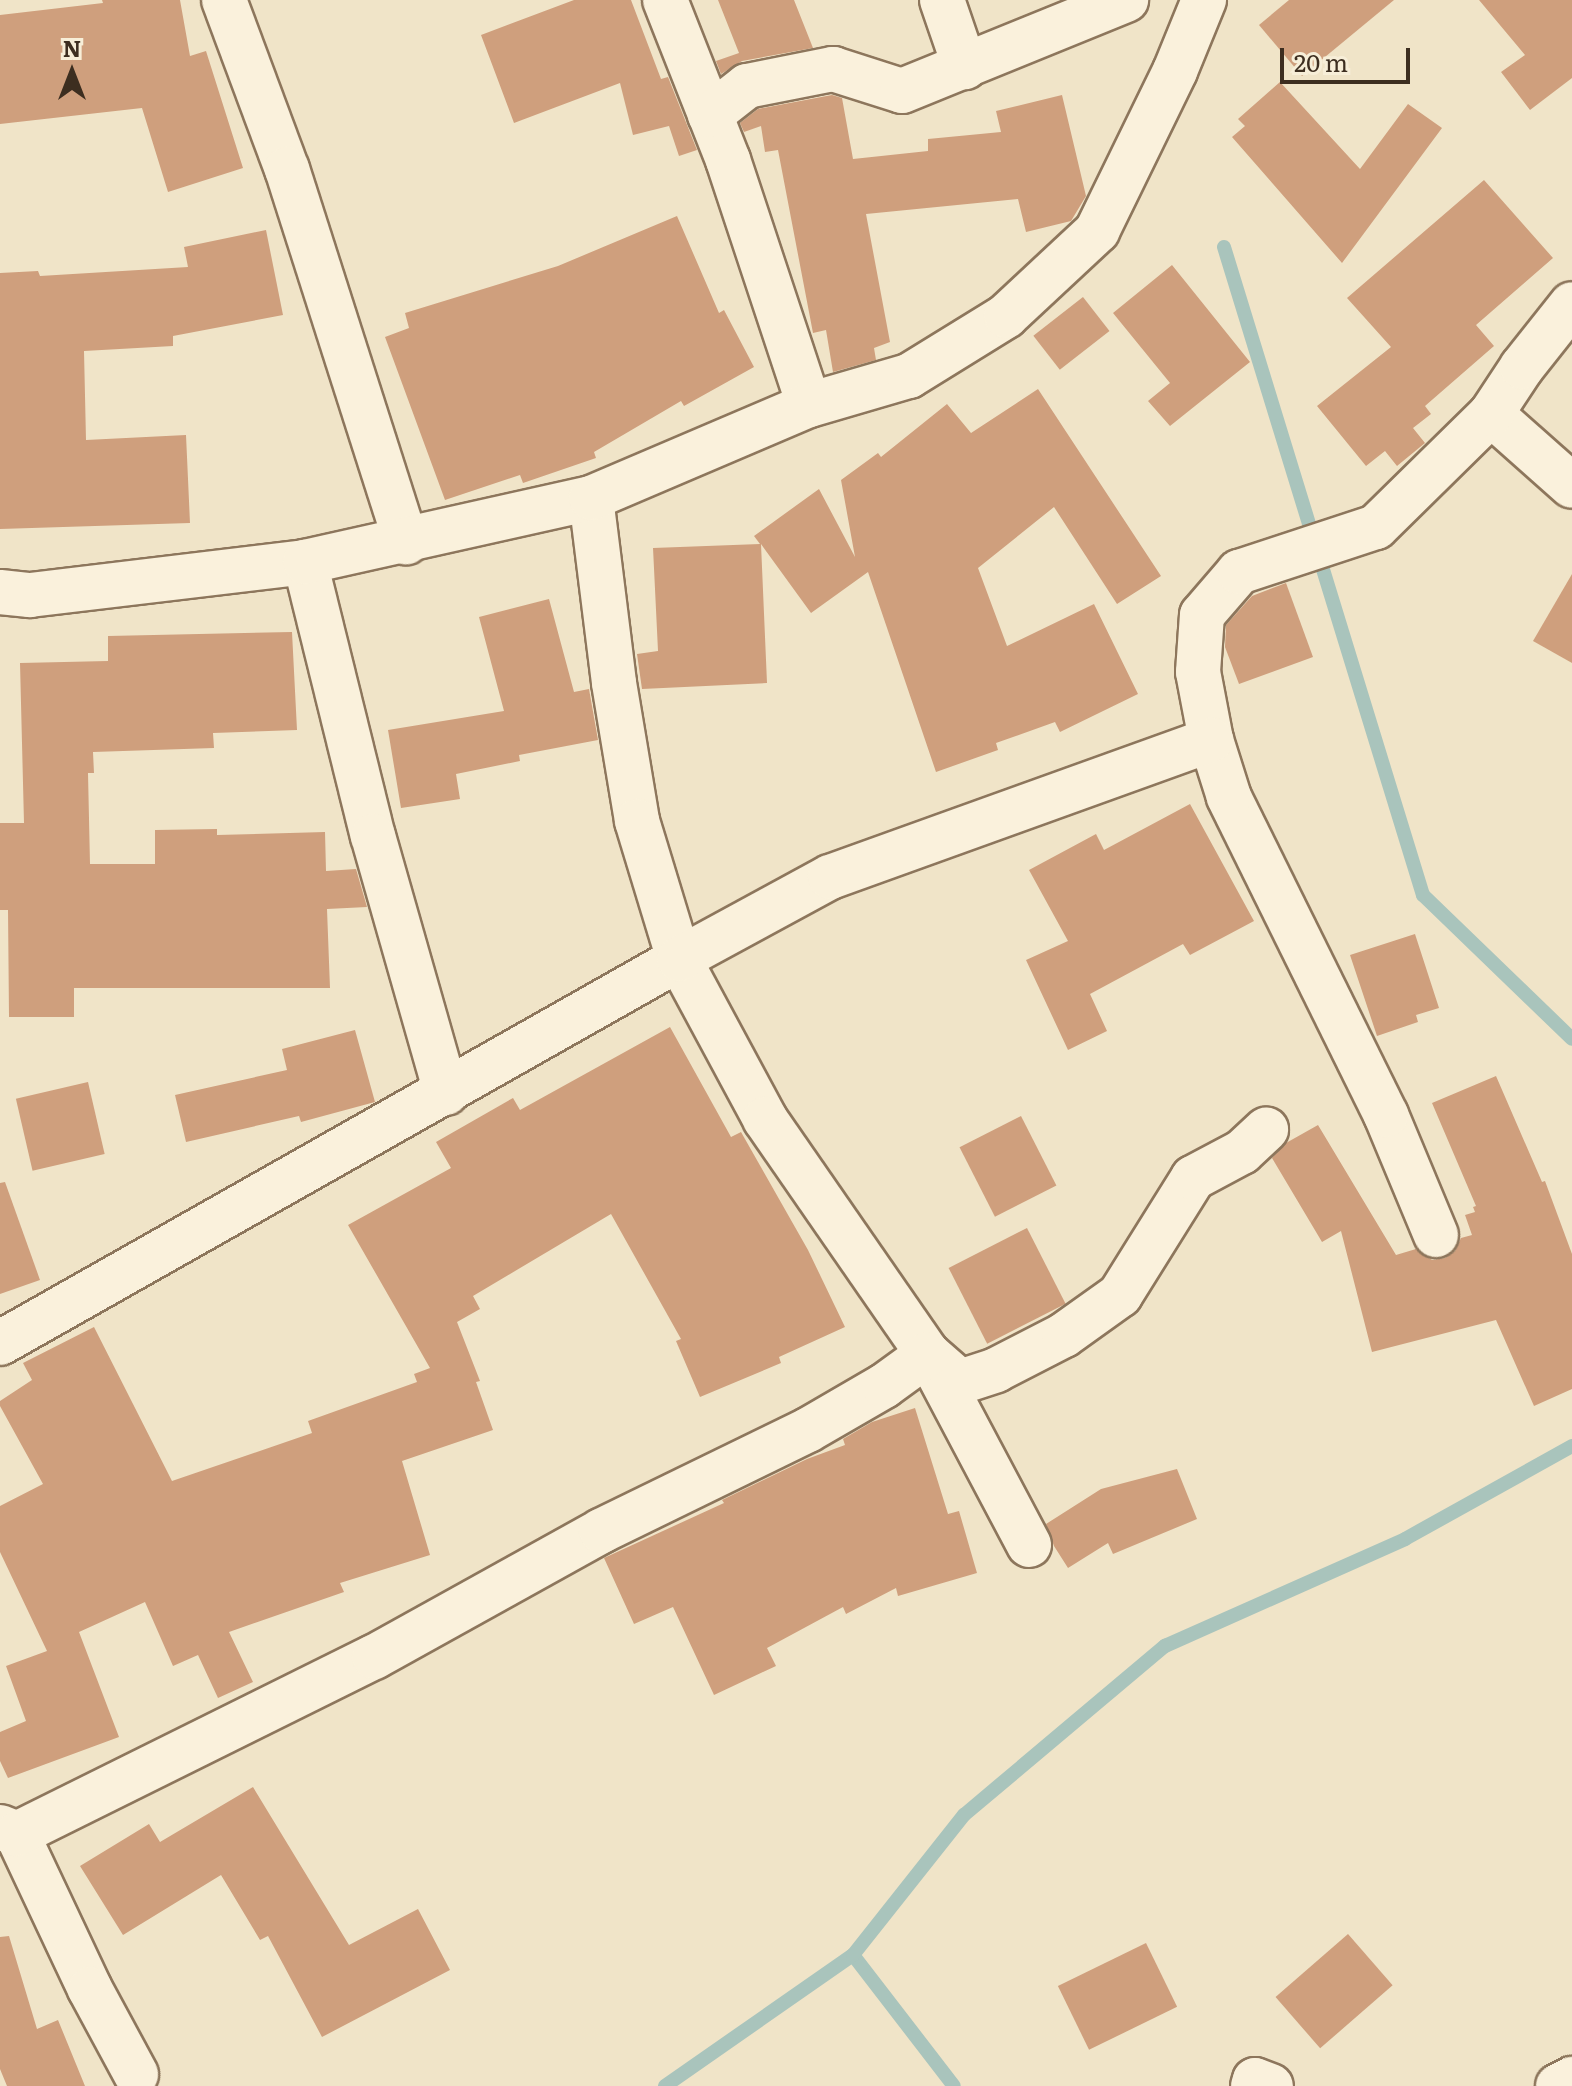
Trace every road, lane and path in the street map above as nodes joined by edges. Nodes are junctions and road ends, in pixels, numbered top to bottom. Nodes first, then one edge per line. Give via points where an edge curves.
1 (224, 0) edge
2 (665, 0) edge
3 (942, 0) edge
4 (1126, 0) edge
5 (1204, 0) edge
6 (965, 67) junction
7 (710, 115) junction
8 (1572, 304) edge
9 (809, 405) junction
10 (1491, 414) junction
11 (1572, 486) edge
12 (591, 498) junction
13 (406, 542) junction
14 (305, 562) junction
15 (0, 592) edge
16 (1211, 740) junction
17 (679, 959) junction
18 (446, 1093) junction
19 (1266, 1130) dead end
20 (1436, 1235) dead end
21 (0, 1343) edge
22 (928, 1354) junction
23 (1029, 1545) dead end
24 (8, 1830) edge
25 (136, 2074) dead end
26 (1572, 2079) edge
27 (1253, 2086) edge
28 (1271, 2086) edge
29 (1558, 2086) edge

1 - 13 street via 287,169
2 - 7 street
3 - 6 street
4 - 6 street
5 - 9 street via 1097,231 1006,316 909,376
6 - 7 street via 902,91 833,69 747,86
7 - 9 street
8 - 10 street
9 - 12 street
10 - 11 street
10 - 16 street via 1376,527 1239,572 1220,593 1202,615 1198,672
12 - 13 street
12 - 17 street via 637,821
13 - 14 street
14 - 15 street via 30,595
14 - 18 street via 373,836
16 - 17 street via 830,877
16 - 20 street via 1229,797 1386,1115
17 - 18 street
17 - 22 street via 765,1119
18 - 21 street
19 - 22 street via 1242,1152 1193,1178 1120,1295 1075,1327 996,1370 960,1382
22 - 23 street
22 - 24 street via 808,1430 601,1531 374,1657
24 - 25 street
26 - 29 street
27 - 28 street via 1255,2080

